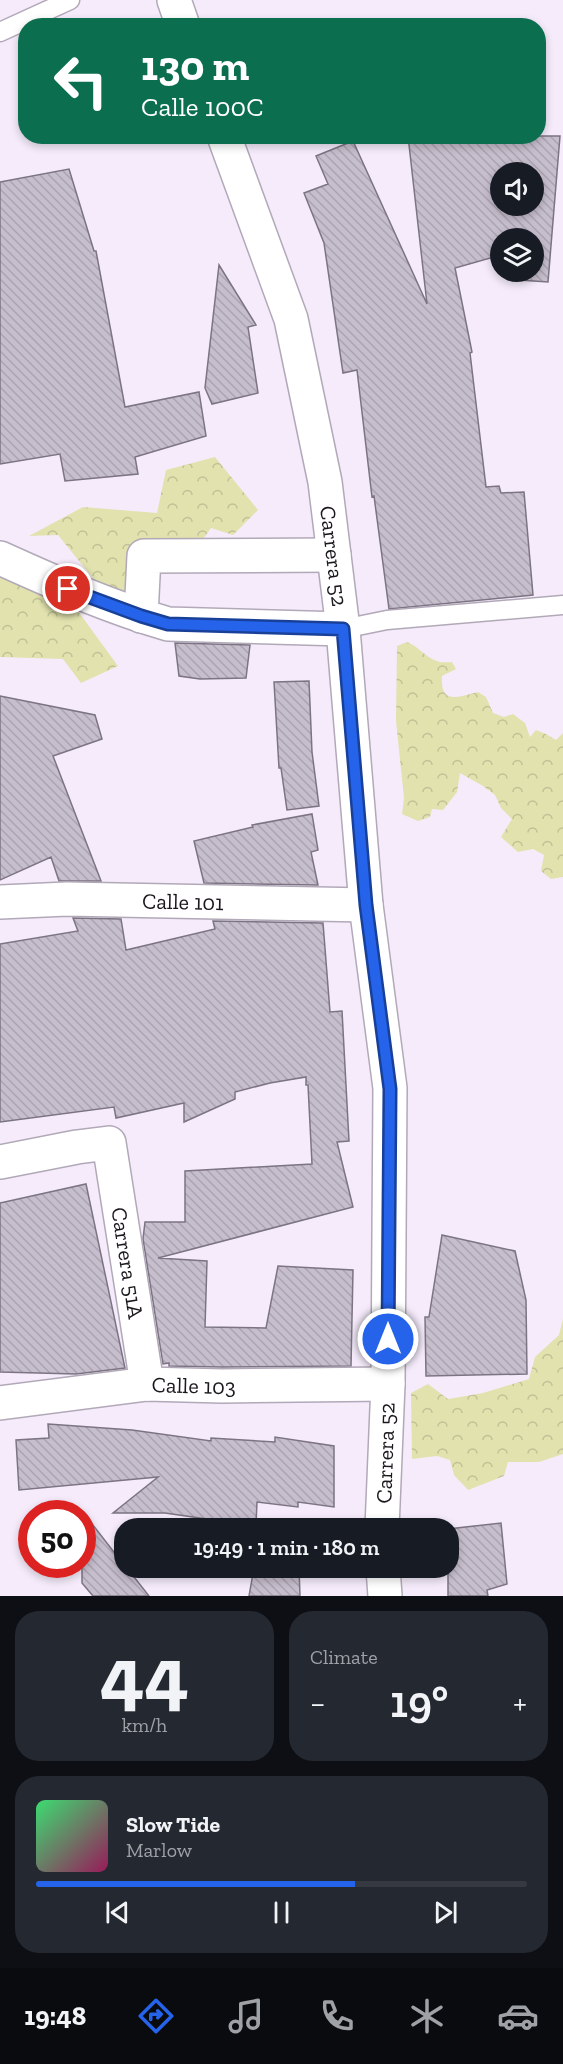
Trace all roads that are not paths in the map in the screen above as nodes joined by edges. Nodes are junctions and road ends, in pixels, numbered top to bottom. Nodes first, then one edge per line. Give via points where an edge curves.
1 (70, 0) edge
2 (174, 0) edge
3 (31, 18) edge
4 (180, 18) edge
5 (18, 24) edge
6 (0, 32) edge
7 (227, 144) edge
8 (334, 555) junction
9 (0, 558) edge
10 (563, 605) edge
11 (141, 616) junction
12 (343, 629) junction
13 (0, 902) edge
14 (366, 905) junction
15 (0, 1162) edge
16 (147, 1384) junction
17 (388, 1384) junction
18 (0, 1402) edge
19 (382, 1518) edge
20 (384, 1578) edge
21 (385, 1596) edge

1 - 3 lane
2 - 4 street
5 - 6 lane
7 - 8 street, Carrera 52 via 291,319 325,482
8 - 11 street via 144,556
8 - 12 street, Carrera 52
9 - 11 street
10 - 12 lane via 387,620
11 - 12 street via 168,624
12 - 14 street, Carrera 52
13 - 14 street, Calle 101 via 67,899
14 - 17 street, Carrera 52 via 390,1089
15 - 16 street, Carrera 51A via 109,1143
16 - 17 street, Calle 103
16 - 18 street, Calle 103
17 - 19 street, Carrera 52
20 - 21 street

